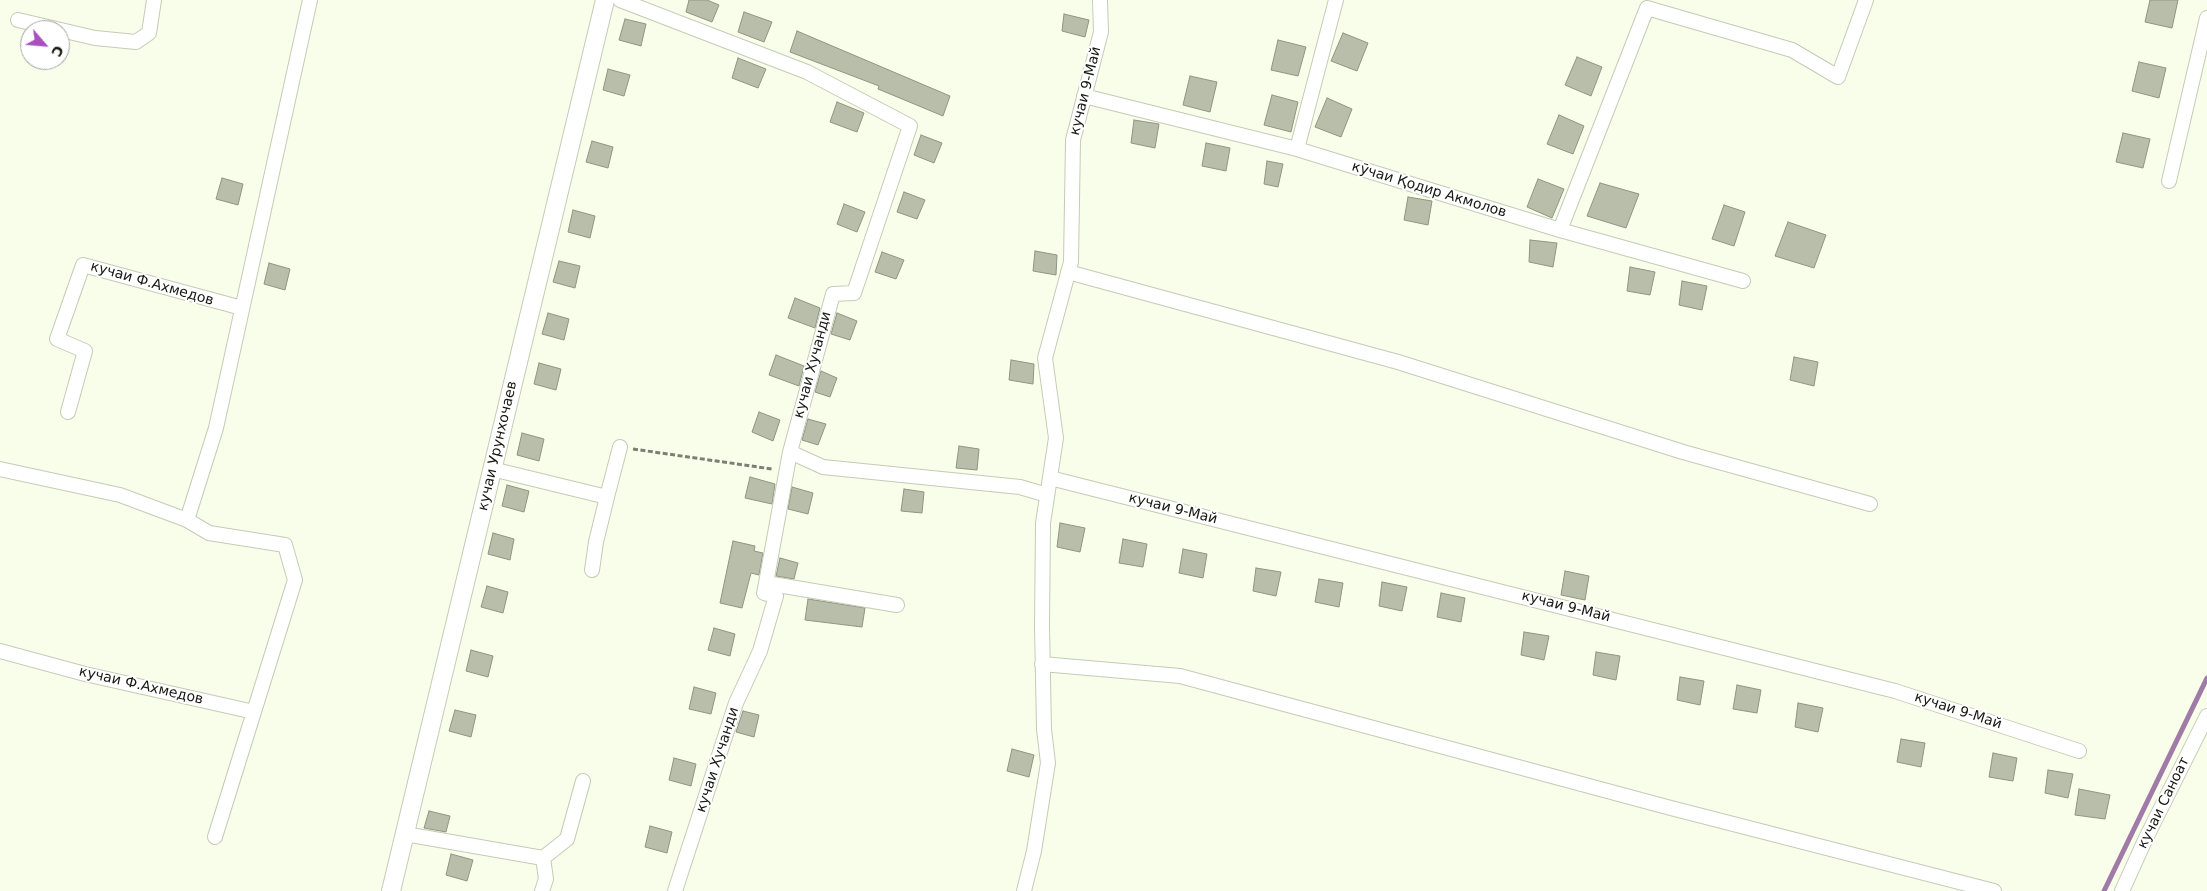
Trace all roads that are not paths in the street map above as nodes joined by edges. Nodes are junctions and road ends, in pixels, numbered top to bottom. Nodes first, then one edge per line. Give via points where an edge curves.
1 (154, 0) edge
2 (310, 0) edge
3 (605, 0) edge
4 (620, 0) edge
5 (1100, 0) edge
6 (1336, 0) edge
7 (1866, 0) edge
8 (2207, 18) edge
9 (18, 20) dead end
10 (1084, 96) junction
11 (1297, 149) junction
12 (2169, 181) dead end
13 (1560, 230) junction
14 (1068, 272) junction
15 (1743, 281) dead end
16 (242, 308) junction
17 (68, 412) dead end
18 (620, 447) road end
19 (790, 452) junction
20 (0, 469) edge
21 (492, 469) junction
22 (1050, 478) junction
23 (1047, 495) junction
24 (608, 497) junction
25 (1870, 504) dead end
26 (187, 520) junction
27 (592, 570) dead end
28 (766, 583) junction
29 (897, 605) dead end
30 (0, 651) edge
31 (1042, 664) junction
32 (254, 712) junction
33 (2207, 716) edge
34 (2079, 750) dead end
35 (583, 781) dead end
36 (405, 834) junction
37 (215, 837) dead end
38 (543, 858) junction
39 (391, 891) edge
40 (542, 891) edge
41 (675, 891) edge
42 (1024, 891) edge
43 (1994, 891) edge
44 (2122, 891) edge

1 - 9 street via 149,33 136,42 95,38
2 - 16 street
3 - 21 street, кучаи Урунхочаев
4 - 19 street, кучаи Хучанди via 806,72 910,126 854,292 832,294
5 - 10 street, кучаи 9-Май via 1101,32
6 - 11 street
7 - 13 street via 1838,77 1792,50 1647,8
8 - 12 street
10 - 11 street, кӯчаи Қодир Акмолов
10 - 14 street, кучаи 9-Май via 1073,140 1071,262
11 - 13 street, кӯчаи Қодир Акмолов
13 - 15 street, кӯчаи Қодир Акмолов
14 - 22 street, кучаи 9-Май via 1045,358 1056,438
14 - 25 street via 1398,362 1683,452
16 - 17 street, кучаи Ф.Ахмедов via 189,296 83,264 58,339 85,352
16 - 26 street via 216,428
18 - 24 street
19 - 23 street via 823,467 1020,486
19 - 28 street, кучаи Хучанди
20 - 26 street via 120,495
21 - 24 street
21 - 36 street, кучаи Урунхочаев
22 - 23 street, кучаи 9-Май
22 - 34 street, кучаи 9-Май via 1895,691
23 - 31 street, кучаи 9-Май via 1043,523
24 - 27 street
26 - 32 street via 209,533 284,545 295,580
28 - 29 street
28 - 41 street, кучаи Хучанди via 764,592 776,596 760,651 736,703
30 - 32 street, кучаи Ф.Ахмедов via 85,674
31 - 42 street, кучаи 9-Май via 1048,764
31 - 43 street via 1180,676
32 - 37 street
33 - 44 street, кучаи Саноат
35 - 38 street via 567,839
36 - 38 street
36 - 39 street, кучаи Урунхочаев
38 - 40 street via 546,879

